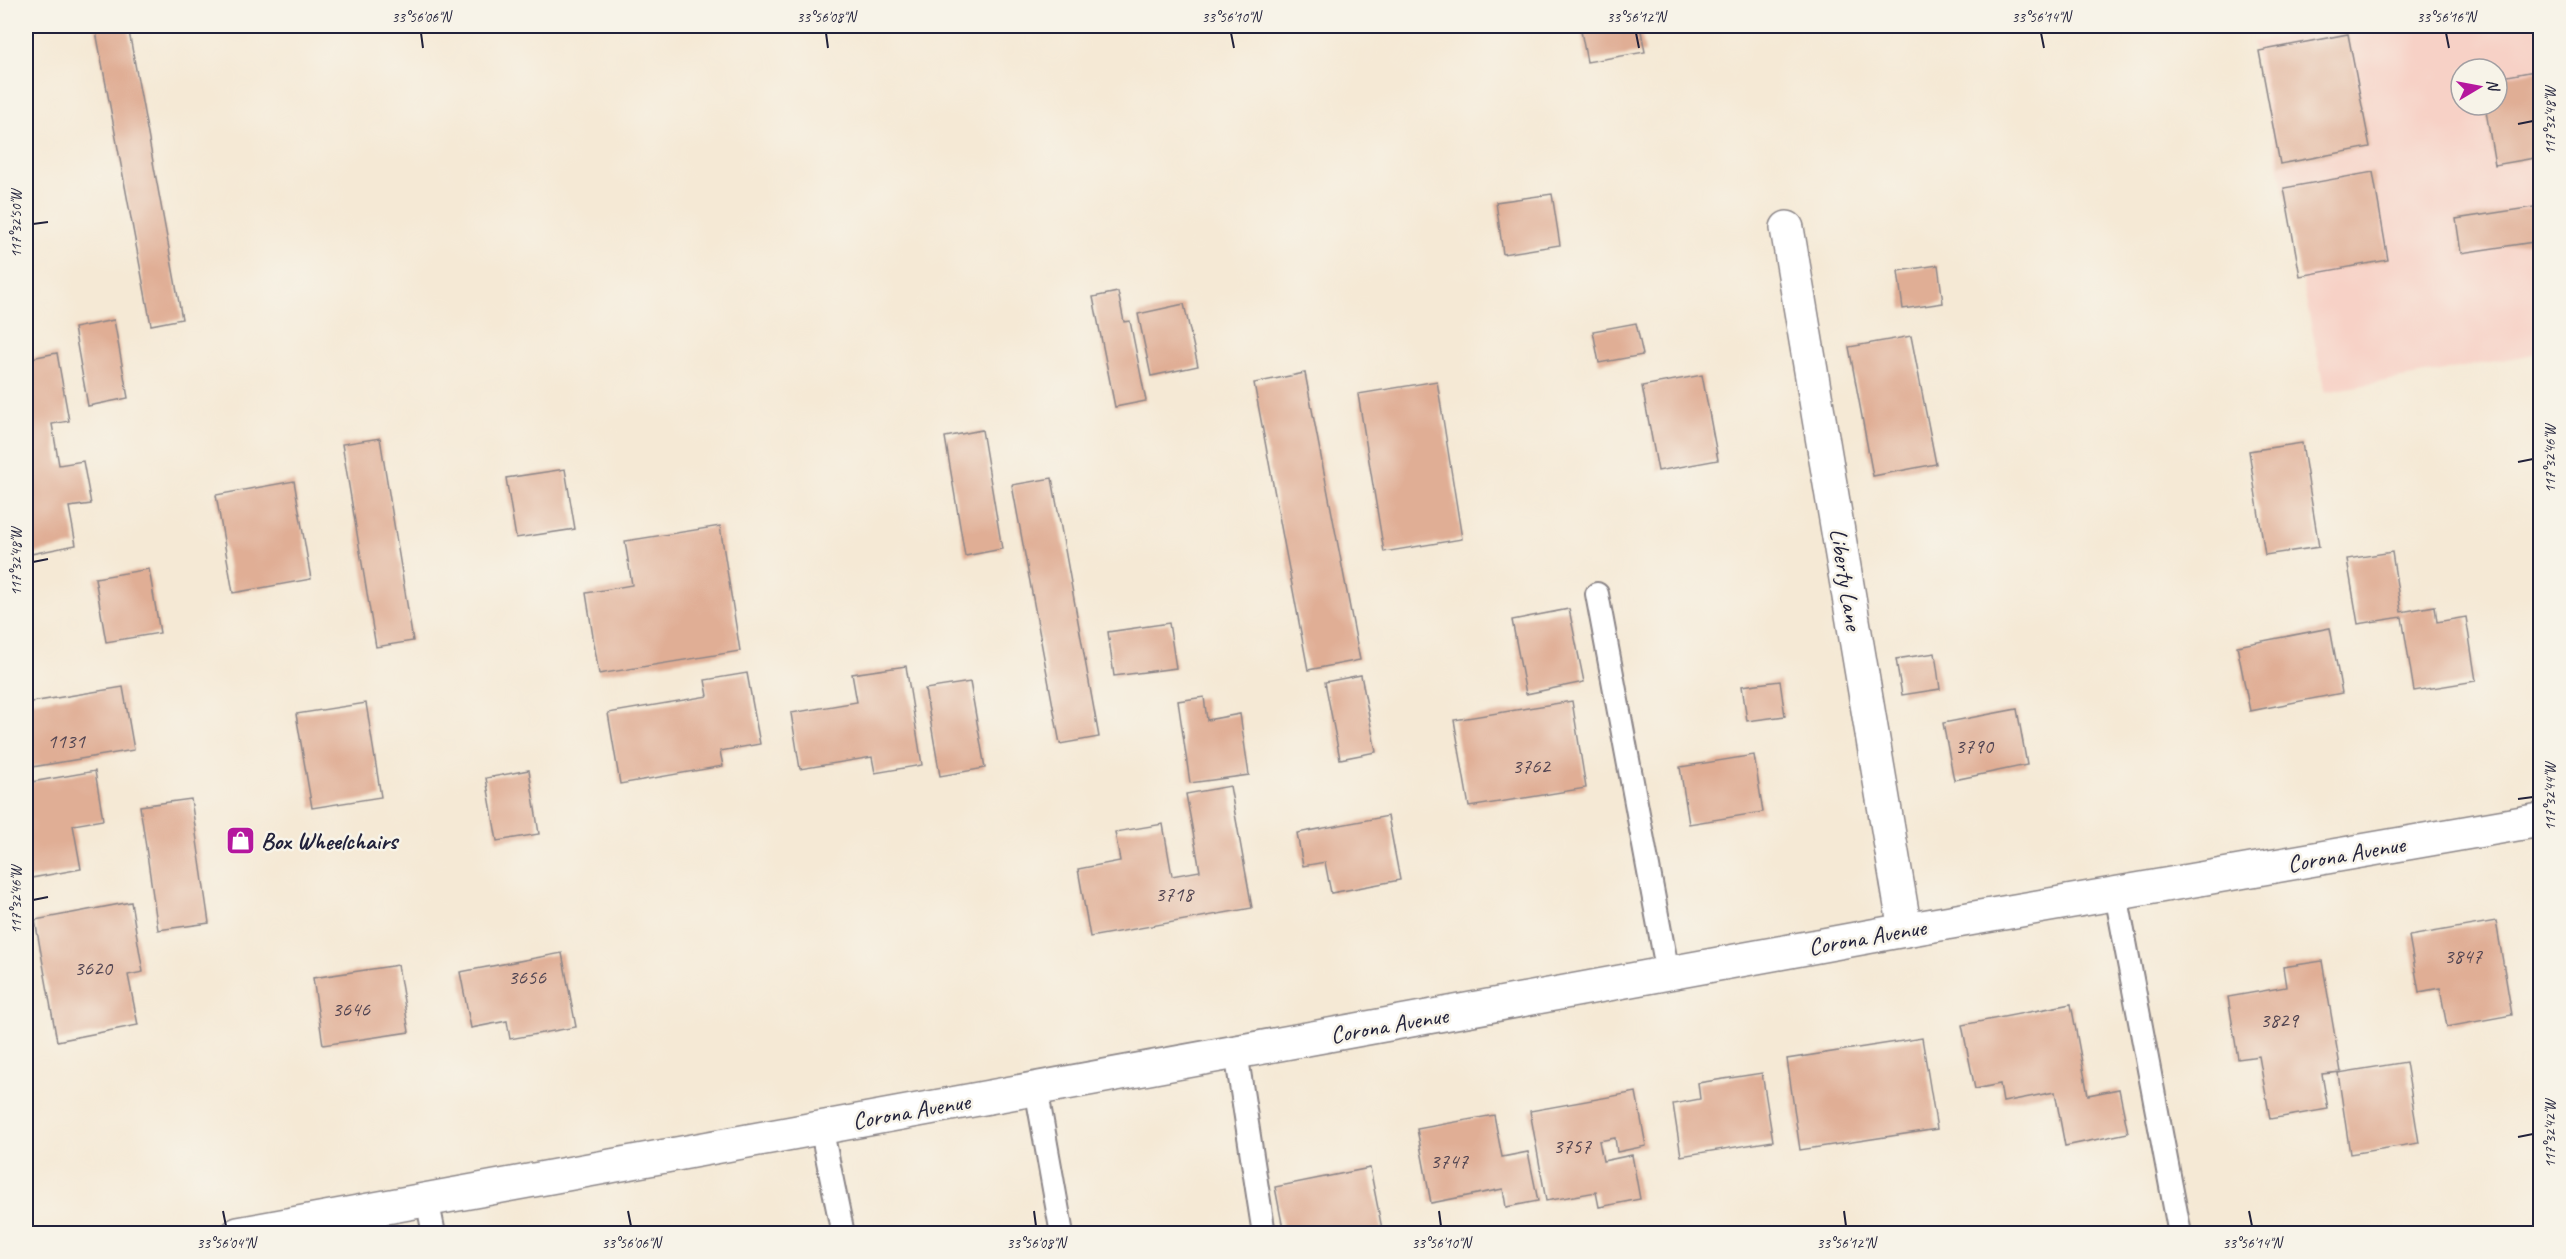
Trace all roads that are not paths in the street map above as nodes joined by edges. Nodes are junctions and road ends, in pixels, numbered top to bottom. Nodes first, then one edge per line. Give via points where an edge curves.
1 (1788, 228) dead end
2 (1597, 594) dead end
3 (2541, 820) edge
4 (2116, 894) junction
5 (1905, 930) junction
6 (1668, 974) junction
7 (1236, 1053) junction
8 (1036, 1088) junction
9 (821, 1127) junction
10 (427, 1199) junction
11 (238, 1233) edge
12 (434, 1233) edge
13 (843, 1233) edge
14 (1062, 1233) edge
15 (1264, 1233) edge
16 (2180, 1233) edge

1 - 5 street, Liberty Lane
2 - 6 lane
3 - 4 street, Corona Avenue
4 - 5 street, Corona Avenue
4 - 16 lane
5 - 6 street, Corona Avenue
6 - 7 street, Corona Avenue
7 - 8 street, Corona Avenue
7 - 15 lane
8 - 9 street, Corona Avenue
8 - 14 lane
9 - 10 street, Corona Avenue
9 - 13 lane
10 - 11 street, Corona Avenue
10 - 12 lane

